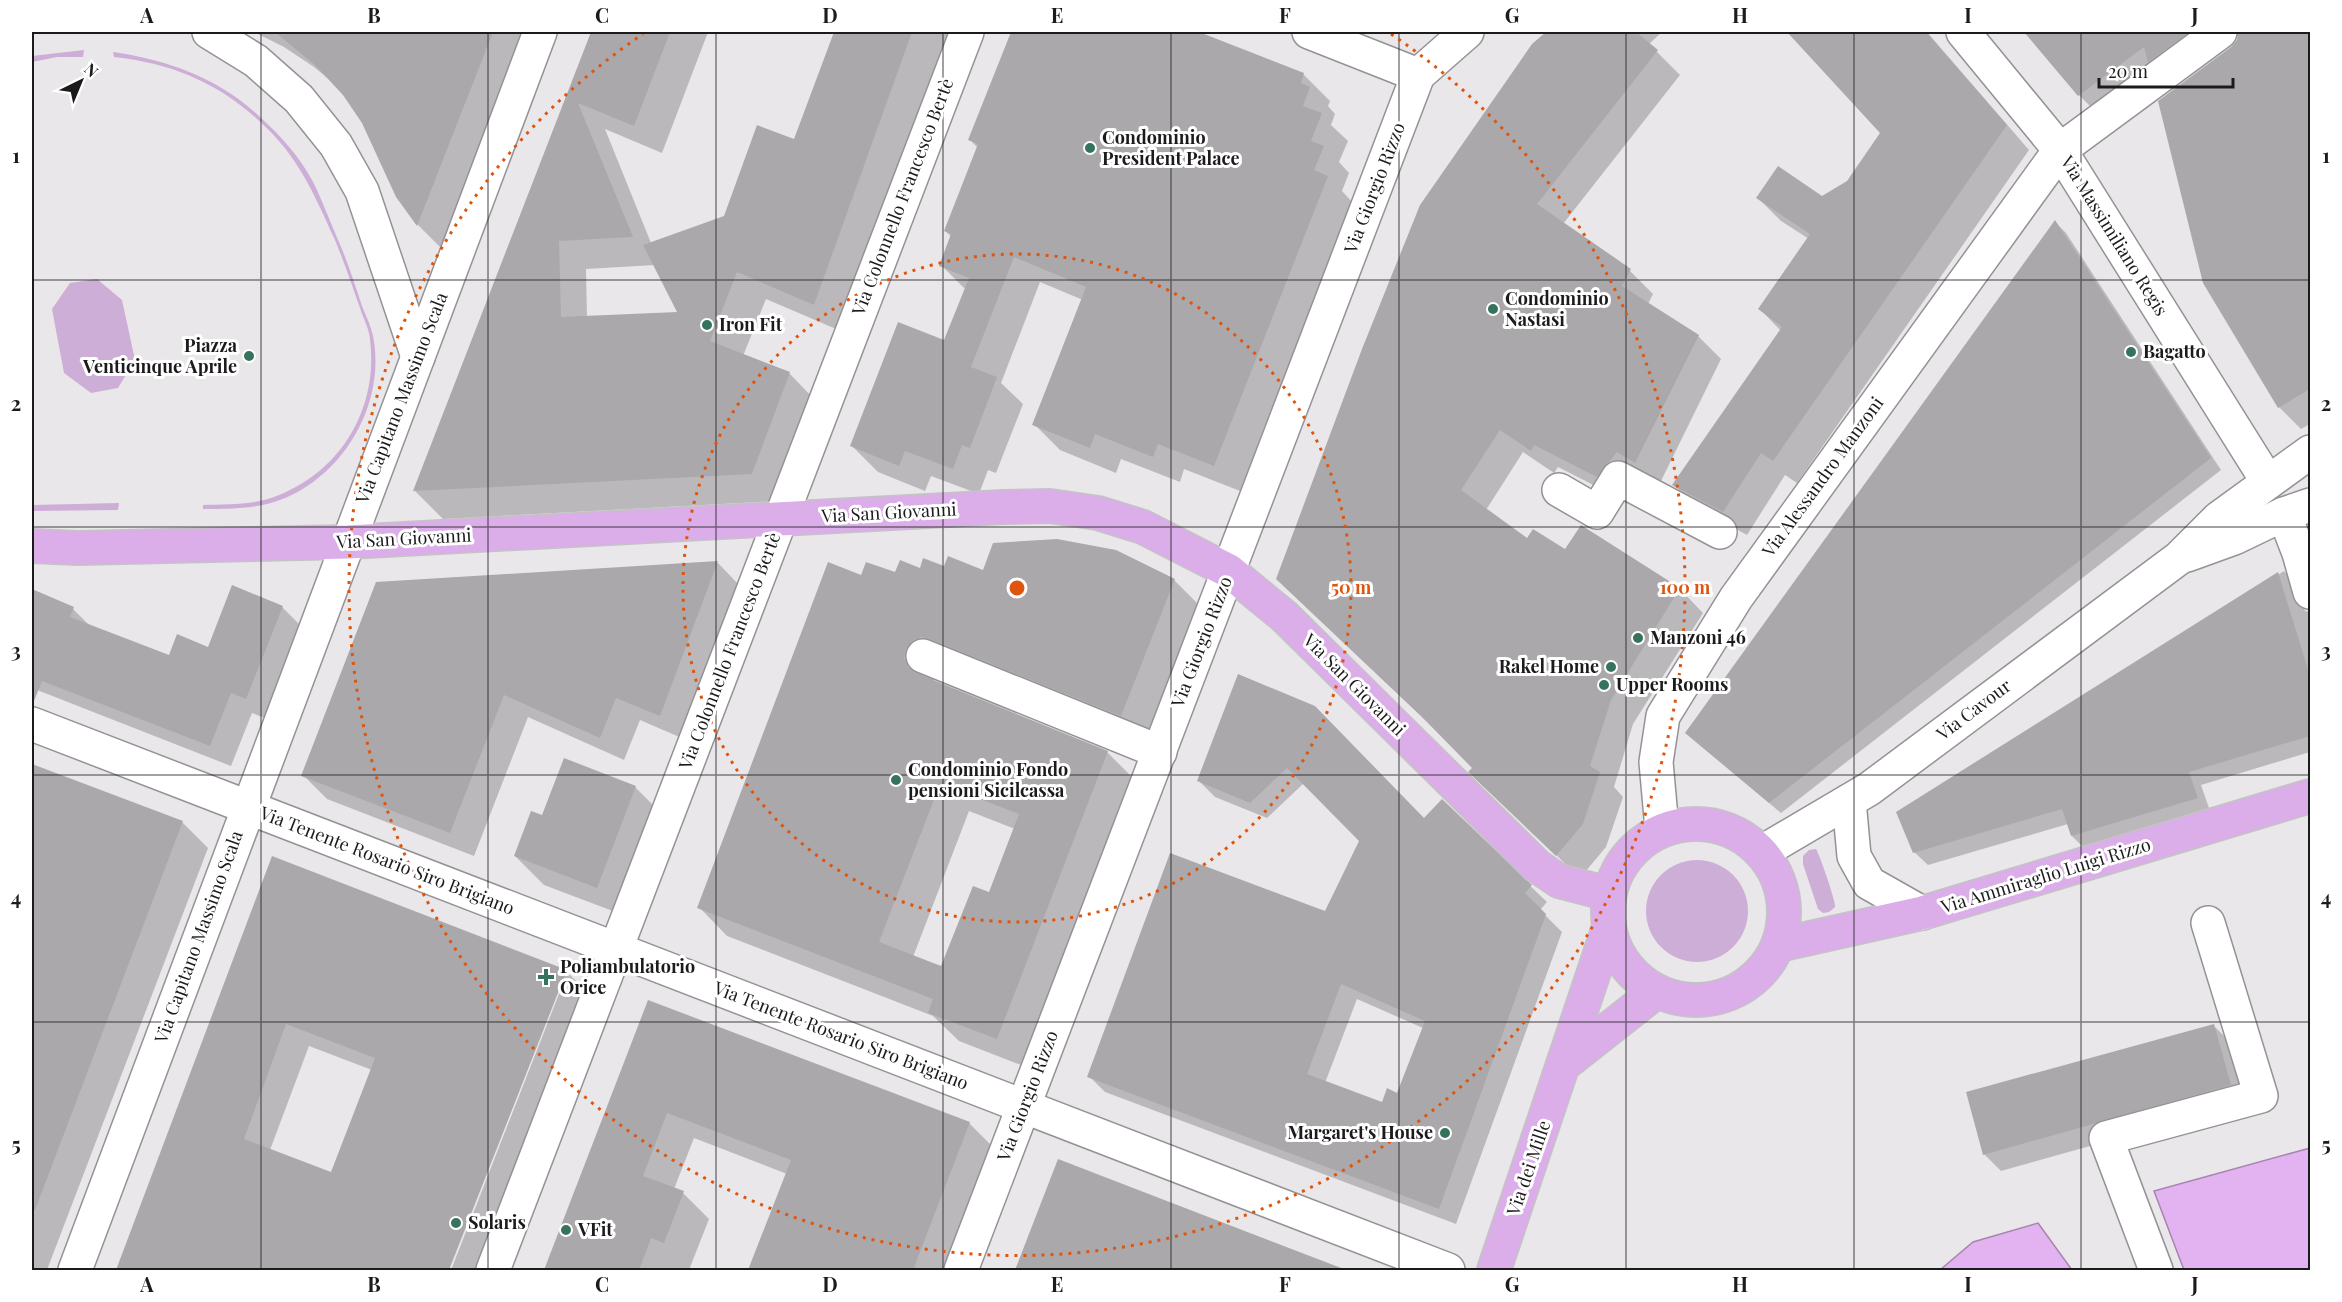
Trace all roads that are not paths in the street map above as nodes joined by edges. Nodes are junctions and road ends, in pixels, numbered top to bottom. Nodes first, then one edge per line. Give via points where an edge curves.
1 (208, 32) edge
2 (540, 32) edge
3 (967, 32) edge
4 (1309, 32) edge
5 (1467, 32) edge
6 (1963, 32) edge
7 (2220, 32) edge
8 (1418, 75) junction
9 (2060, 150) junction
10 (418, 357) junction
11 (2310, 452) edge
12 (2268, 482) junction
13 (1559, 490) dead end
14 (2297, 510) edge
15 (781, 518) junction
16 (1720, 532) dead end
17 (348, 542) junction
18 (32, 546) edge
19 (2179, 558) junction
20 (1229, 571) junction
21 (2310, 592) edge
22 (923, 656) dead end
23 (32, 724) edge
24 (1160, 752) junction
25 (2310, 796) edge
26 (1849, 801) junction
27 (248, 807) junction
28 (1662, 830) junction
29 (1762, 852) junction
30 (1609, 894) junction
31 (1922, 913) junction
32 (2208, 923) dead end
33 (1609, 927) junction
34 (1779, 945) junction
35 (616, 949) junction
36 (1657, 991) junction
37 (1563, 1065) junction
38 (1024, 1107) junction
39 (75, 1270) edge
40 (493, 1270) edge
41 (961, 1270) edge
42 (1448, 1270) edge
43 (1494, 1270) edge
44 (2156, 1270) edge

1 - 10 street via 256,61 299,99 336,145 362,191
2 - 10 street, Via Capitano Massimo Scala
3 - 15 street, Via Colonnello Francesco Bertè
4 - 8 street
5 - 8 street, Via Giorgio Rizzo
6 - 9 street, Via Massimiliano Regis
7 - 9 street, Via Alessandro Manzoni
8 - 20 street, Via Giorgio Rizzo
9 - 12 street, Via Massimiliano Regis
9 - 28 street, Via Alessandro Manzoni via 1736,598 1663,716 1656,762
10 - 17 street, Via Capitano Massimo Scala
11 - 12 street, Via Cavour
12 - 19 street, Via Cavour via 2219,518
13 - 16 street via 1597,512 1618,478
14 - 19 street, Via Cavour
14 - 21 street via 2299,553
15 - 17 main road, Via San Giovanni
15 - 20 main road, Via San Giovanni via 1050,506 1098,513 1143,527
15 - 35 street, Via Colonnello Francesco Bertè
17 - 18 main road, Via San Giovanni
17 - 27 street, Via Capitano Massimo Scala
19 - 26 street, Via Cavour
20 - 24 street, Via Giorgio Rizzo
20 - 30 main road, Via San Giovanni via 1285,617 1537,866 1559,881
22 - 24 street
23 - 27 street, Via Tenente Rosario Siro Brigiano
24 - 38 street, Via Giorgio Rizzo
25 - 31 main road, Via Ammiraglio Luigi Rizzo
26 - 29 street, Via Cavour
26 - 31 street via 1854,856 1869,883
27 - 35 street, Via Tenente Rosario Siro Brigiano
27 - 39 street, Via Capitano Massimo Scala
28 - 29 main road, Via dei Mille via 1705,823 1746,838
28 - 30 main road, Via dei Mille via 1643,840 1628,855
29 - 34 main road, Via dei Mille via 1776,873 1784,896 1785,921
30 - 33 main road, Via dei Mille
31 - 34 main road, Via Ammiraglio Luigi Rizzo
32 - 44 street via 2261,1096 2106,1138
33 - 36 main road, Via dei Mille via 1618,953 1635,975
33 - 37 main road, Via dei Mille
34 - 36 main road, Via dei Mille via 1757,977 1725,996 1679,999
35 - 38 street, Via Tenente Rosario Siro Brigiano
35 - 40 street, Via Colonnello Francesco Bertè
36 - 37 main road
37 - 43 main road, Via dei Mille
38 - 41 street, Via Giorgio Rizzo
38 - 42 street, Via Tenente Rosario Siro Brigiano

